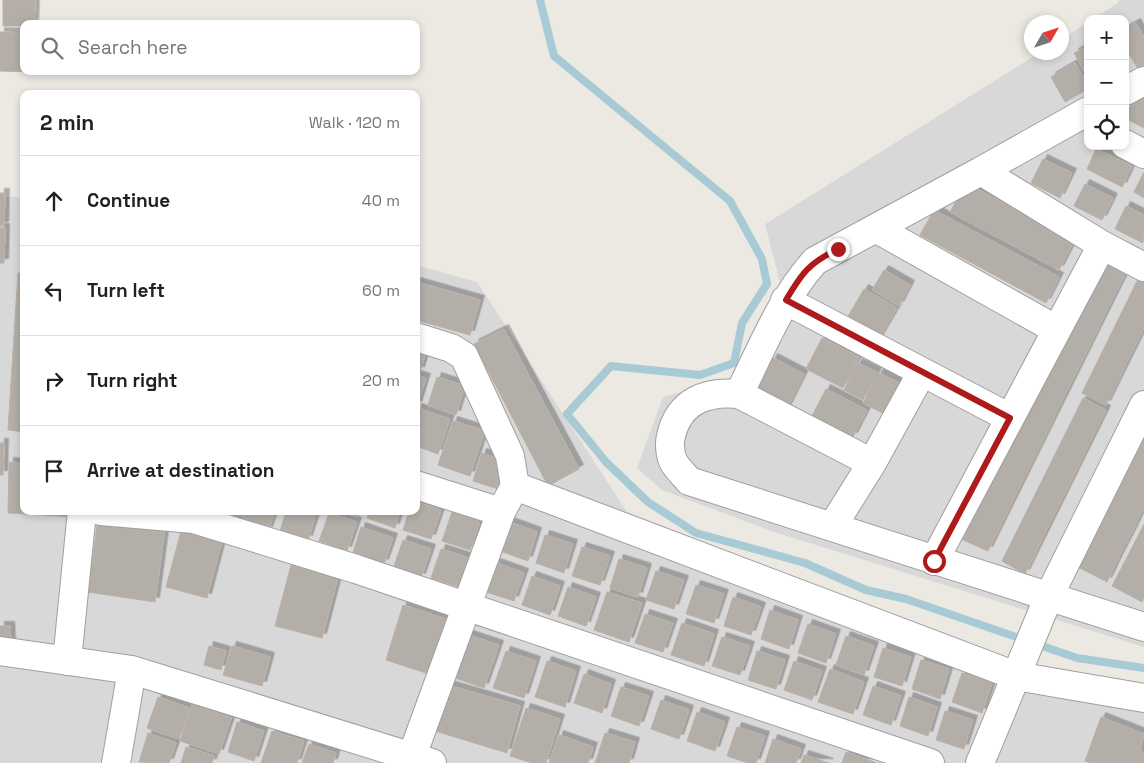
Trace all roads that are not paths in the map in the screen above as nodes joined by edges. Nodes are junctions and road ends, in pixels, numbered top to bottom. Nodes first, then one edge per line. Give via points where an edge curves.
1 (1144, 81) edge
2 (1129, 89) edge
3 (1084, 118) edge
4 (1129, 146) edge
5 (1144, 154) edge
6 (981, 171) junction
7 (877, 229) junction
8 (1102, 245) junction
9 (1144, 267) edge
10 (786, 300) junction
11 (1057, 330) junction
12 (420, 337) edge
13 (922, 372) junction
14 (739, 394) junction
15 (1144, 405) edge
16 (1010, 418) junction
17 (872, 463) junction
18 (420, 486) edge
19 (515, 486) junction
20 (501, 512) junction
21 (82, 515) edge
22 (148, 515) edge
23 (832, 527) junction
24 (934, 561) junction
25 (1049, 596) junction
26 (468, 606) junction
27 (1144, 627) edge
28 (0, 651) edge
29 (67, 661) junction
30 (1019, 667) junction
31 (132, 670) junction
32 (1144, 698) edge
33 (422, 760) edge
34 (116, 763) edge
35 (930, 763) edge
36 (980, 763) edge

1 - 2 street
3 - 6 street
4 - 5 street
6 - 7 street
6 - 8 street
7 - 10 street via 815,261 798,279
7 - 11 street
8 - 9 street
8 - 11 street
10 - 13 street
10 - 14 street
11 - 16 street
12 - 19 street via 452,348 464,356 510,456
13 - 16 street
13 - 17 street
14 - 17 street
14 - 23 street via 719,392 692,402 674,421 670,442 673,462 689,481
15 - 25 street
16 - 24 street
17 - 23 street
18 - 20 street
19 - 20 street
19 - 30 street
20 - 26 street
21 - 29 street
22 - 26 street via 194,519
23 - 24 street
24 - 25 street
25 - 27 street
25 - 30 street
26 - 33 street
26 - 35 street
28 - 29 street
29 - 31 street
30 - 32 street
30 - 36 street
31 - 33 street
31 - 34 street

